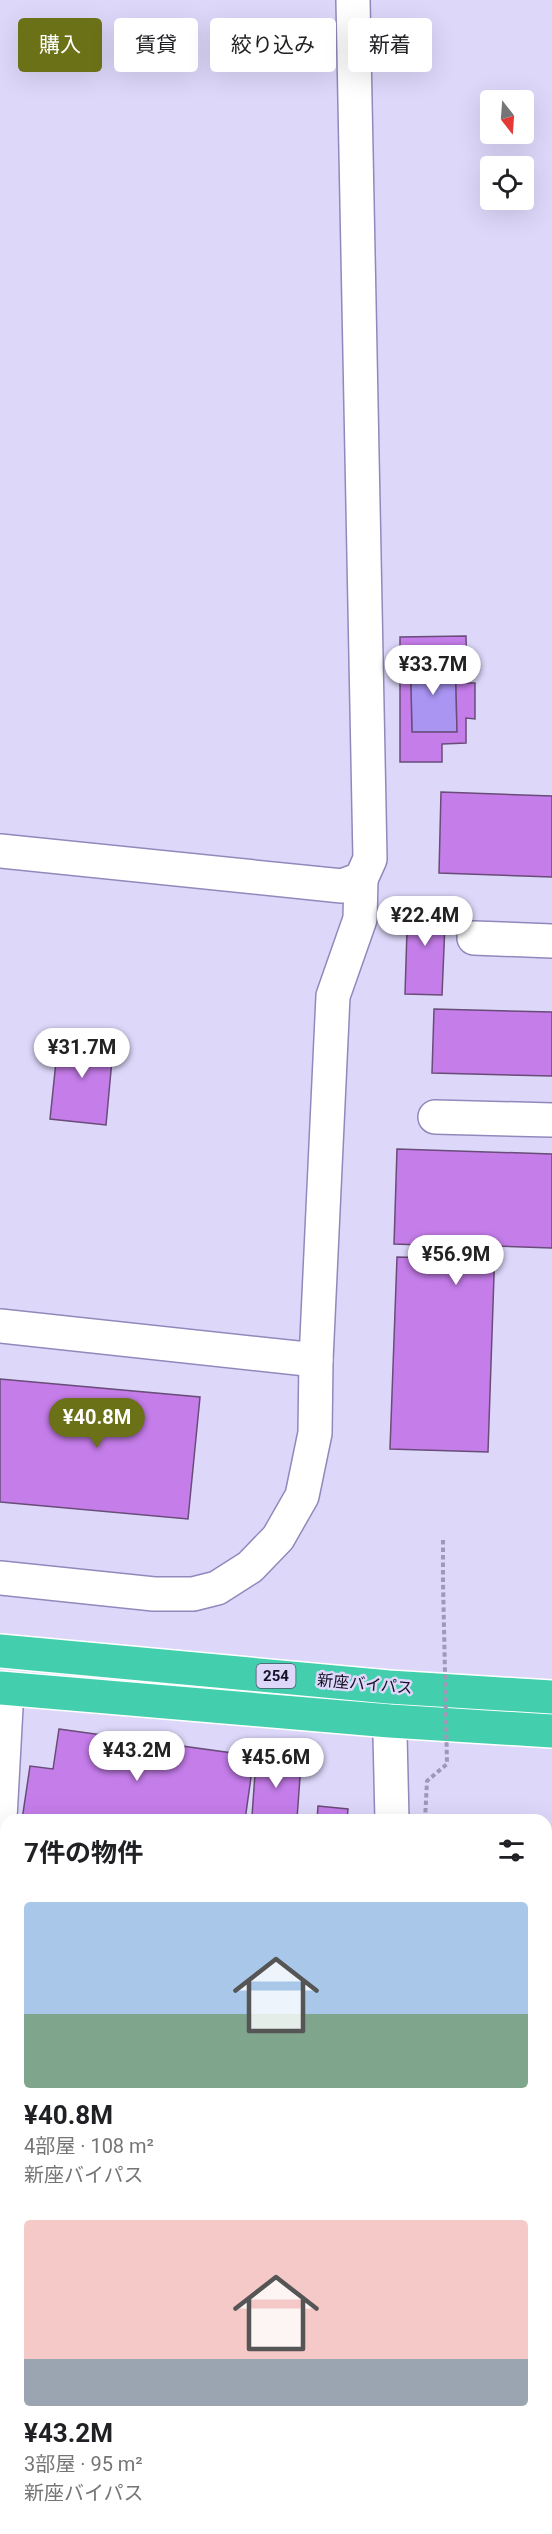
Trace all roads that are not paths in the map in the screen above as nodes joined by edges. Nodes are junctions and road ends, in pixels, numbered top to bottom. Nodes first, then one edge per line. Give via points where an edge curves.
1 (354, 0) edge
2 (0, 851) edge
3 (361, 879) junction
4 (474, 938) dead end
5 (552, 941) edge
6 (435, 1117) dead end
7 (552, 1120) edge
8 (0, 1326) edge
9 (316, 1360) junction
10 (0, 1578) edge
11 (0, 1650) edge
12 (389, 1687) junction
13 (3, 1689) edge
14 (552, 1697) edge
15 (390, 1721) junction
16 (552, 1731) edge
17 (0, 1814) edge
18 (392, 1814) edge

1 - 3 street via 370,859
2 - 3 street via 342,886
3 - 9 street via 360,919 333,996
4 - 5 street
6 - 7 street
8 - 9 street
9 - 10 street via 315,1433 302,1496 278,1538 249,1567 217,1588 193,1594 154,1594
11 - 12 highway, 新座バイパス / 254
12 - 14 highway, 新座バイパス / 254
12 - 15 street
13 - 15 highway, 254
13 - 17 street
15 - 16 highway, 254
15 - 18 street

